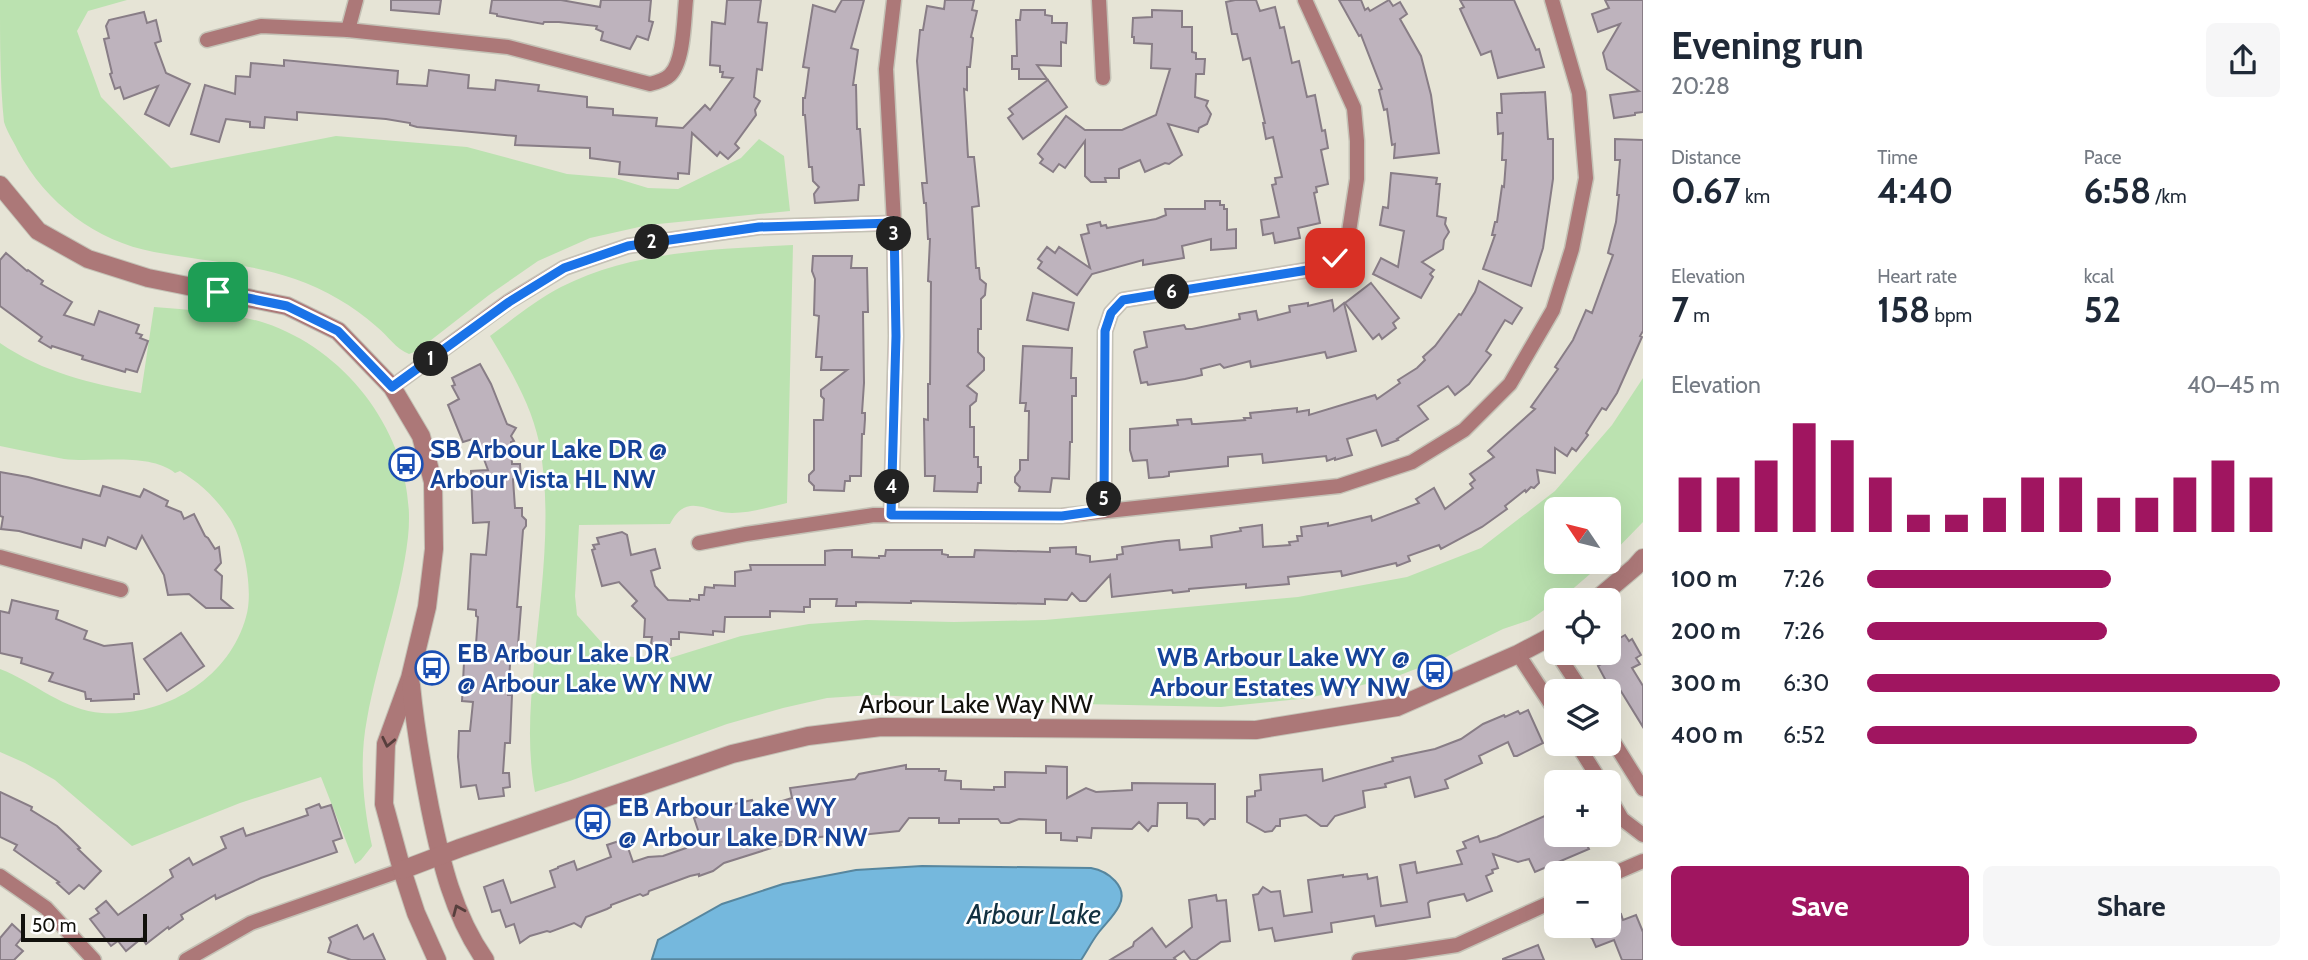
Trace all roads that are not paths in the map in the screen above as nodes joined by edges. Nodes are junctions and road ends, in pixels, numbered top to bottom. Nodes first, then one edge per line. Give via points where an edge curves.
1 (356, 0) edge
2 (686, 0) edge
3 (894, 0) edge
4 (1099, 0) edge
5 (1305, 0) edge
6 (1552, 0) edge
7 (348, 30) junction
8 (207, 40) dead end
9 (1103, 78) dead end
10 (0, 185) edge
11 (894, 223) junction
12 (392, 387) junction
13 (1104, 510) junction
14 (891, 515) junction
15 (699, 543) dead end
16 (0, 557) edge
17 (1643, 558) edge
18 (1610, 588) edge
19 (121, 590) dead end
20 (1544, 647) edge
21 (1518, 654) junction
22 (410, 678) junction
23 (1544, 694) edge
24 (1621, 754) edge
25 (1643, 789) edge
26 (1621, 817) edge
27 (1643, 835) edge
28 (440, 857) junction
29 (1643, 861) edge
30 (402, 870) junction
31 (1621, 870) edge
32 (0, 876) edge
33 (1544, 905) edge
34 (1457, 945) junction
35 (94, 960) edge
36 (186, 960) edge
37 (437, 960) edge
38 (485, 960) edge
39 (1359, 960) edge
40 (1463, 960) edge

1 - 7 street
2 - 7 street via 673,73 650,84 508,47
3 - 11 street via 886,69
4 - 9 street
5 - 13 street via 1354,108 1357,179 1347,245 1320,268 1123,300 1111,313 1105,331
6 - 13 street via 1579,93 1586,178 1572,249 1553,310 1510,384 1464,430 1412,462 1339,486
7 - 8 street via 261,26
10 - 12 street via 38,232 88,259 148,278 287,306 338,331
11 - 12 street via 759,227 628,246 564,268
11 - 14 street
12 - 22 street via 421,436 433,482 434,549
13 - 14 street via 1062,516
14 - 15 street
16 - 19 street
17 - 18 street
20 - 21 street, Arbour Lake Way NW
21 - 23 street
21 - 28 street, Arbour Lake Way NW via 1396,707 1256,730 881,727 808,736 732,754
22 - 28 street via 415,736
22 -> 30 street via 386,744 384,804
24 - 25 street
26 - 27 street
28 - 30 street, Arbour Lake Way NW
38 -> 28 street via 455,906
29 - 31 street
30 - 36 street via 251,923
30 - 37 street
32 - 35 street via 46,908
33 - 34 street
34 - 39 street
34 - 40 street

